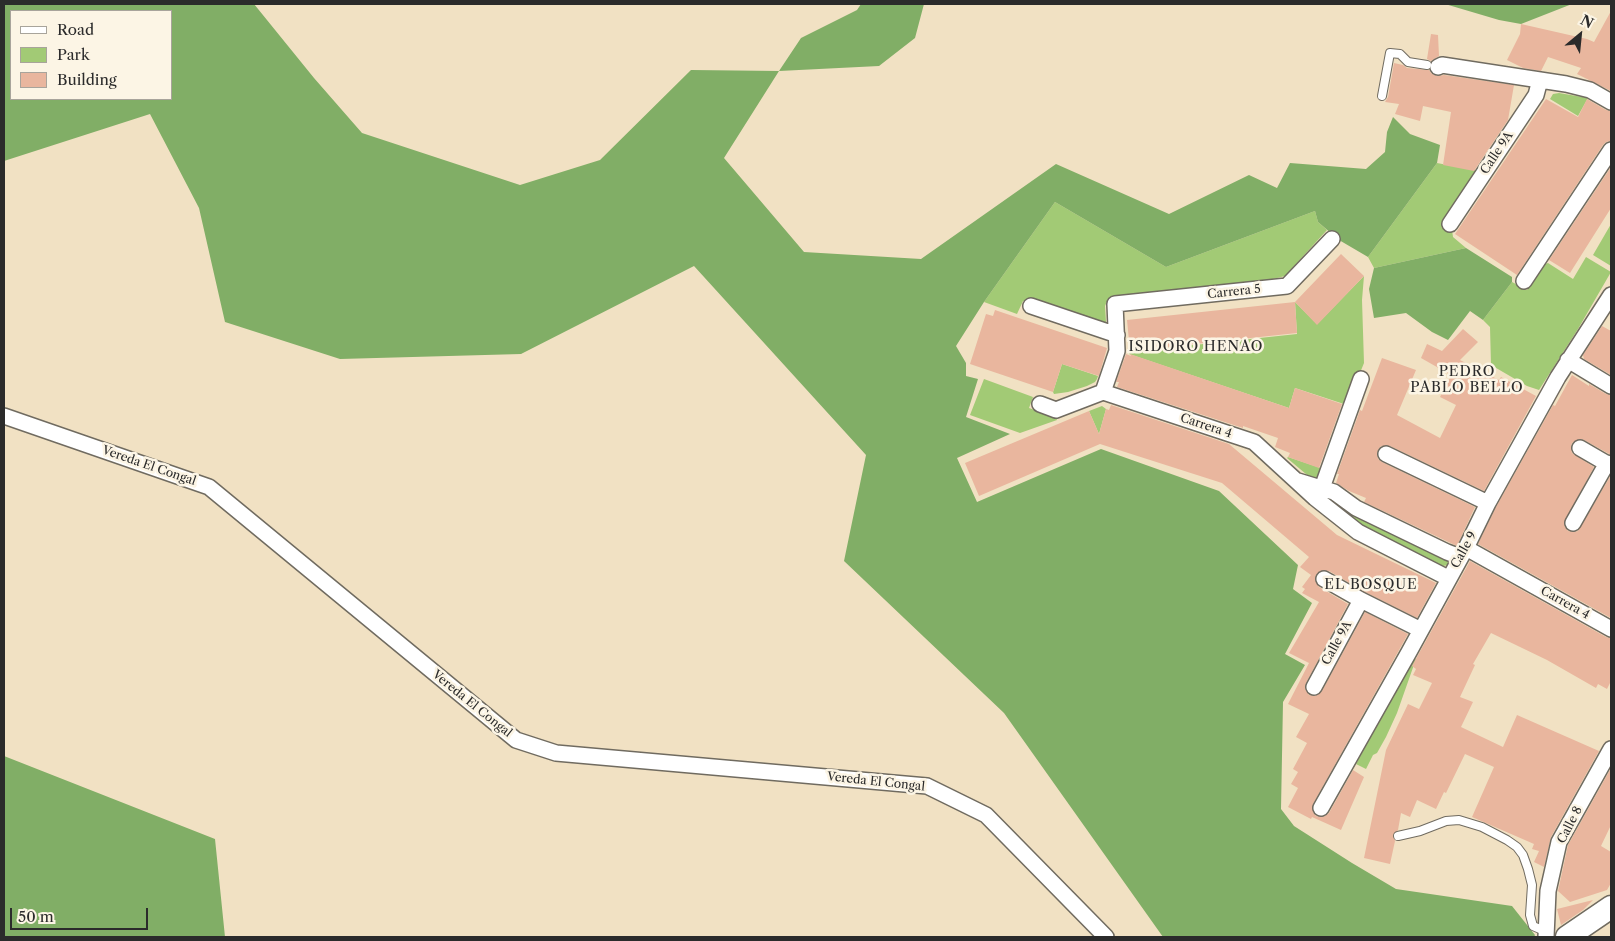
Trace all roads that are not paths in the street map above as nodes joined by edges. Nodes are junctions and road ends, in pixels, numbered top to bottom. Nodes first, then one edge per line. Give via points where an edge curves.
1 (1432, 66) joint
2 (1540, 80) junction
3 (1382, 96) dead end
4 (1611, 102) edge
5 (1611, 150) edge
6 (1450, 224) dead end
7 (1332, 239) dead end
8 (1524, 281) dead end
9 (1611, 295) edge
10 (1031, 306) dead end
11 (1117, 335) junction
12 (1568, 360) junction
13 (1361, 380) dead end
14 (1611, 386) edge
15 (1103, 392) junction
16 (1040, 404) dead end
17 (4, 416) edge
18 (1580, 448) dead end
19 (1386, 454) dead end
20 (1609, 465) edge
21 (1297, 481) junction
22 (1322, 488) junction
23 (1488, 503) junction
24 (1573, 523) dead end
25 (1463, 553) junction
26 (1448, 578) junction
27 (1324, 579) dead end
28 (1361, 600) junction
29 (1611, 629) edge
30 (1420, 630) junction
31 (1314, 687) dead end
32 (1611, 749) edge
33 (1321, 808) dead end
34 (1398, 836) dead end
35 (1611, 907) edge
36 (1553, 936) edge
37 (1106, 937) edge

1 - 2 street
1 - 3 lane via 1408,62 1400,54 1390,53
2 - 4 street via 1590,90
2 - 6 street, Calle 9A via 1536,95
5 - 8 street
7 - 11 street, Carrera 5 via 1286,286 1115,304
9 - 12 street, Calle 9
10 - 11 street
11 - 15 street via 1117,351
12 - 14 street
12 - 23 street, Calle 9
13 - 22 street
15 - 16 street via 1056,410
15 - 21 street, Carrera 4 via 1254,442
17 - 37 street, Vereda El Congal via 209,487 516,740 556,753 928,786 986,815
18 - 20 street
19 - 23 street
20 - 24 street
21 - 22 street, Carrera 4
21 - 26 street, Carrera 4 via 1358,532
22 - 25 street, Carrera 4 via 1334,492 1356,508
23 - 25 street, Calle 9
25 - 26 street, Calle 9
25 - 29 street, Carrera 4
26 - 30 street, Calle 9
27 - 28 street
28 - 30 street
28 - 31 street, Calle 9A
30 - 33 street, Calle 9
32 - 36 street, Calle 8 via 1559,842 1548,891
34 - 36 lane via 1459,820 1507,840 1523,855 1528,869 1532,884 1532,926
35 - 36 main road

